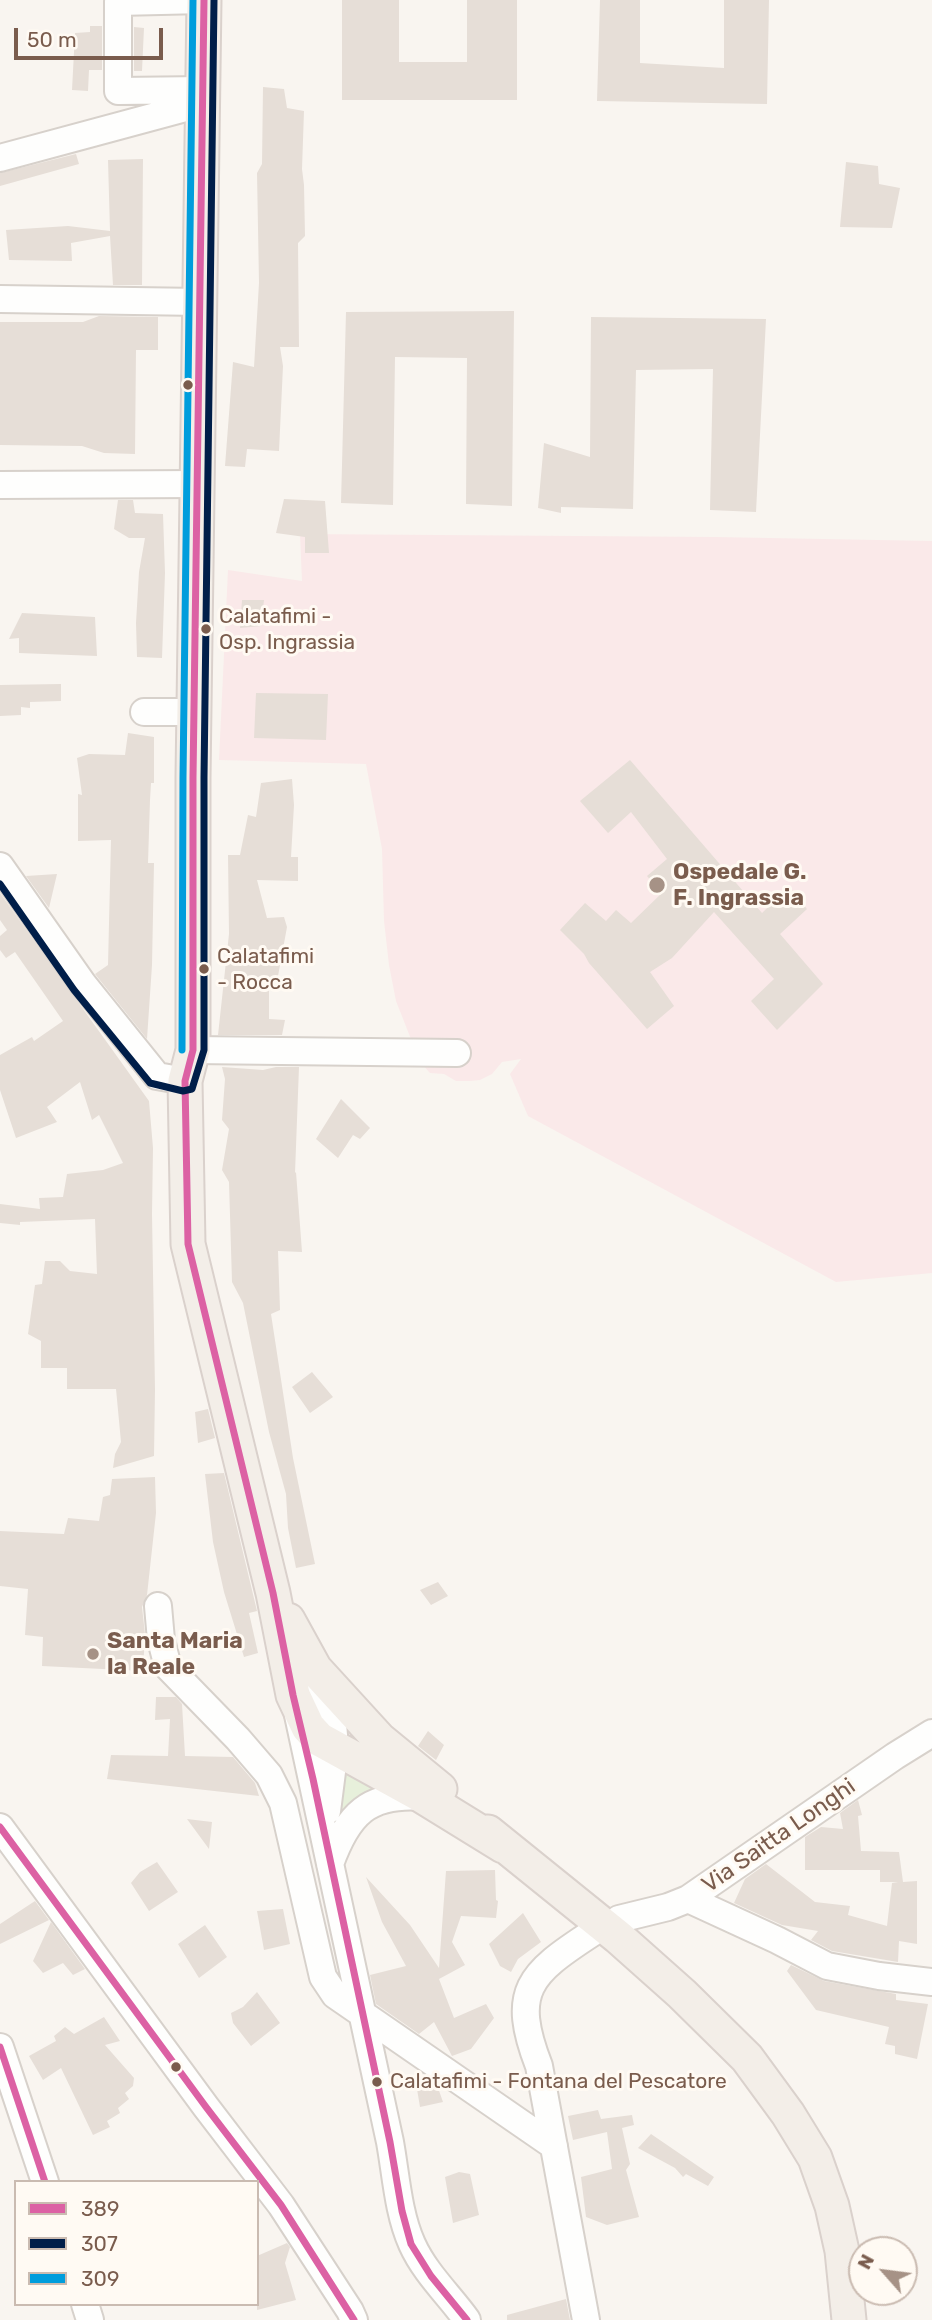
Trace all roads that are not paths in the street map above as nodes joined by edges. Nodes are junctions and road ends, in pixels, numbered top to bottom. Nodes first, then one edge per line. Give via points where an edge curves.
1 (204, 0) edge
2 (204, 96) junction
3 (0, 158) edge
4 (0, 299) edge
5 (201, 302) junction
6 (198, 484) junction
7 (0, 485) edge
8 (144, 712) dead end
9 (194, 712) junction
10 (0, 866) edge
11 (457, 1053) dead end
12 (189, 1066) junction
13 (273, 1593) junction
14 (158, 1606) dead end
15 (315, 1669) junction
16 (293, 1695) junction
17 (932, 1734) edge
18 (379, 1739) junction
19 (335, 1748) junction
20 (313, 1779) junction
21 (424, 1797) junction
22 (0, 1827) edge
23 (324, 1834) junction
24 (503, 1846) junction
25 (330, 1864) junction
26 (688, 1899) junction
27 (618, 1919) dead end
28 (592, 1933) dead end
29 (932, 1982) edge
30 (362, 2014) junction
31 (0, 2047) edge
32 (554, 2146) junction
33 (44, 2180) edge
34 (354, 2320) edge
35 (467, 2320) edge
36 (586, 2320) edge
37 (849, 2320) edge

1 - 2 main road
1 - 2 street via 118,2 118,91
2 - 3 street
2 - 5 main road
4 - 5 street
5 - 6 main road
6 - 7 street
6 - 9 main road
8 - 9 street
9 - 12 main road
10 - 12 street via 83,984 158,1076
11 - 12 street
12 - 13 main road via 188,1244
13 - 15 main road
13 - 16 main road
14 - 30 street via 168,1667 269,1775 283,1803 323,1976 335,1995
15 - 18 main road
15 - 19 street via 333,1723
16 - 19 main road via 308,1727
16 - 20 street
17 - 26 street, Via Saitta Longhi
18 - 19 street
18 - 24 main road
19 - 20 street via 319,1763
19 - 21 main road
19 - 23 street
20 - 23 street
21 - 24 main road
21 - 25 street via 380,1799 361,1811 347,1825
22 - 34 street via 281,2205
23 - 25 street
24 - 37 main road via 592,1915 682,1994 747,2058 788,2114 815,2158 832,2206
25 - 30 street
26 - 27 street, Via Saitta Longhi
26 - 29 street via 827,1966
28 - 32 street via 536,1974 524,2008
30 - 32 street
30 - 35 street via 411,2244
31 - 33 street
32 - 36 street

